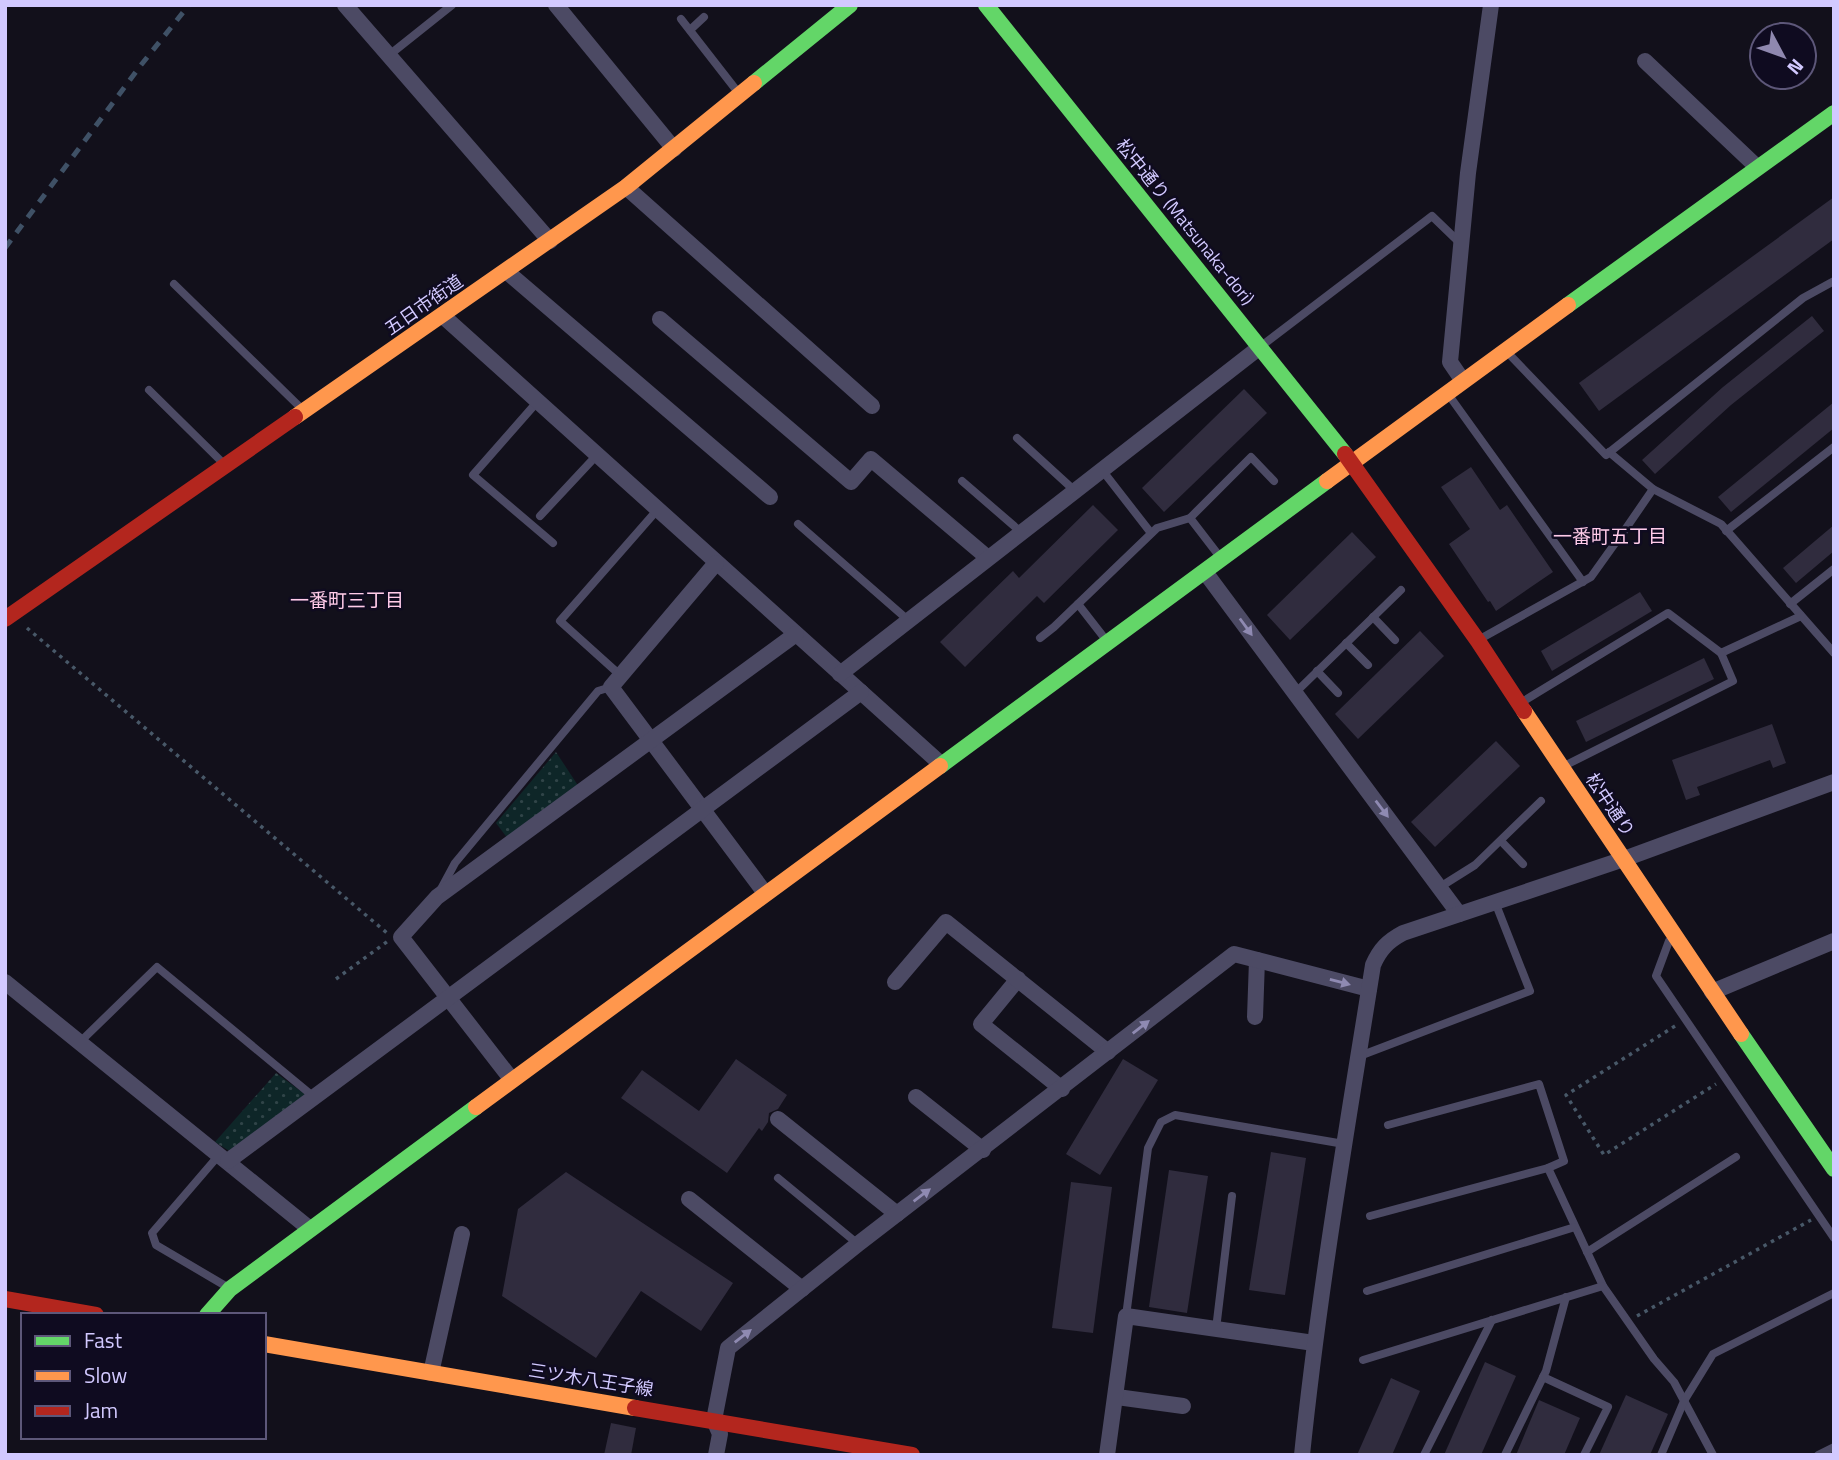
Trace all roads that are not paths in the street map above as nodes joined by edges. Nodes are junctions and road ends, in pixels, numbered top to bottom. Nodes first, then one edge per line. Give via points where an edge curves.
1 (345, 5) edge
2 (452, 5) edge
3 (556, 5) edge
4 (850, 5) edge
5 (986, 5) edge
6 (1491, 5) edge
7 (704, 17) dead end
8 (681, 19) dead end
9 (690, 30) junction
10 (388, 56) junction
11 (1645, 61) dead end
12 (740, 95) junction
13 (1834, 113) edge
14 (674, 149) junction
15 (1757, 167) junction
16 (626, 187) junction
17 (550, 241) junction
18 (1461, 244) junction
19 (506, 271) junction
20 (1834, 281) edge
21 (174, 284) dead end
22 (443, 316) junction
23 (660, 319) dead end
24 (1260, 347) junction
25 (1506, 351) junction
26 (1463, 381) junction
27 (149, 390) dead end
28 (1447, 393) junction
29 (538, 401) junction
30 (872, 406) dead end
31 (304, 412) junction
32 (1017, 438) dead end
33 (1834, 447) edge
34 (1609, 452) junction
35 (597, 455) junction
36 (1352, 463) junction
37 (226, 467) junction
38 (1102, 470) junction
39 (962, 481) dead end
40 (1274, 481) dead end
41 (1653, 489) junction
42 (1075, 491) junction
43 (770, 497) dead end
44 (658, 509) junction
45 (540, 516) dead end
46 (1190, 518) junction
47 (798, 524) dead end
48 (1726, 531) junction
49 (1021, 532) junction
50 (1151, 533) junction
51 (553, 543) dead end
52 (988, 558) junction
53 (1222, 560) junction
54 (716, 563) junction
55 (1834, 569) edge
56 (1205, 572) junction
57 (1583, 582) junction
58 (1401, 590) dead end
59 (1078, 604) junction
60 (1790, 604) junction
61 (1801, 616) junction
62 (8, 617) edge
63 (1373, 617) junction
64 (908, 620) junction
65 (796, 634) junction
66 (1040, 638) dead end
67 (1395, 640) dead end
68 (1478, 641) junction
69 (1108, 643) junction
70 (1346, 643) junction
71 (1721, 653) junction
72 (1834, 653) edge
73 (1368, 665) dead end
74 (1317, 671) junction
75 (840, 674) junction
76 (615, 681) junction
77 (861, 692) junction
78 (1294, 693) junction
79 (1338, 693) dead end
80 (1518, 704) junction
81 (650, 741) junction
82 (942, 765) junction
83 (1561, 767) junction
84 (1834, 782) edge
85 (1541, 801) dead end
86 (702, 810) junction
87 (1501, 841) junction
88 (1624, 859) junction
89 (1523, 864) dead end
90 (1440, 887) junction
91 (765, 893) junction
92 (437, 897) junction
93 (1495, 902) junction
94 (1459, 914) junction
95 (1675, 937) junction
96 (1834, 941) edge
97 (1257, 960) junction
98 (1017, 979) junction
99 (5, 982) edge
100 (895, 982) dead end
101 (1369, 989) junction
102 (1712, 992) junction
103 (449, 996) junction
104 (1255, 1017) dead end
105 (80, 1042) junction
106 (1108, 1052) junction
107 (1357, 1057) junction
108 (512, 1080) junction
109 (1062, 1089) junction
110 (314, 1097) junction
111 (916, 1097) dead end
112 (778, 1119) dead end
113 (1388, 1125) dead end
114 (1344, 1144) junction
115 (983, 1150) junction
116 (1736, 1157) dead end
117 (223, 1158) junction
118 (1548, 1168) junction
119 (1834, 1169) edge
120 (778, 1178) dead end
121 (1232, 1196) dead end
122 (689, 1199) dead end
123 (897, 1214) junction
124 (1370, 1216) dead end
125 (1575, 1227) junction
126 (310, 1229) junction
127 (462, 1234) dead end
128 (1834, 1238) edge
129 (858, 1244) junction
130 (1587, 1252) junction
131 (1603, 1286) junction
132 (230, 1289) junction
133 (802, 1289) junction
134 (1367, 1291) dead end
135 (1834, 1293) edge
136 (1566, 1297) junction
137 (5, 1299) edge
138 (85, 1313) edge
139 (209, 1313) edge
140 (1126, 1316) junction
141 (1492, 1320) junction
142 (1216, 1329) junction
143 (1314, 1343) junction
144 (266, 1344) edge
145 (1363, 1360) dead end
146 (431, 1373) junction
147 (1543, 1377) junction
148 (1117, 1397) junction
149 (1684, 1401) junction
150 (1183, 1406) dead end
151 (714, 1420) junction
152 (1834, 1447) edge
153 (716, 1455) edge
154 (912, 1455) edge
155 (1107, 1455) edge
156 (1303, 1455) edge
157 (1423, 1455) edge
158 (1505, 1455) edge
159 (1584, 1455) edge
160 (1661, 1455) edge
161 (1713, 1455) edge
162 (1818, 1455) edge

1 - 10 street
2 - 10 lane
3 - 14 street
4 - 12 street, 五日市街道
5 - 24 street, 松中通り (Matsunaka-dori)
6 - 18 street
7 - 9 lane
8 - 9 lane
9 - 12 lane
10 - 17 street
11 - 15 street
12 - 14 street, 五日市街道
13 - 15 street
14 - 16 street, 五日市街道
15 - 25 street
16 - 17 street, 五日市街道
16 - 30 street
17 - 19 street, 五日市街道
18 - 24 lane via 1432,216
18 - 26 street via 1450,362
19 - 22 street, 五日市街道
19 - 43 street
20 - 34 lane via 1803,298
21 - 31 lane
22 - 29 street
22 - 31 street, 五日市街道
23 - 52 street via 850,482 871,458
24 - 36 street, 松中通り (Matsunaka-dori)
24 - 38 street
25 - 26 street
25 - 34 lane via 1606,455
26 - 28 street
27 - 37 lane
28 - 36 street
28 - 57 lane
29 - 35 street
29 - 51 lane via 473,475
31 - 37 street, 五日市街道
32 - 42 lane
33 - 48 lane
34 - 41 lane
35 - 44 street
35 - 45 lane
36 - 53 street
36 - 68 street, 松中通り
37 - 62 street, 五日市街道
38 - 42 street
38 - 50 lane
39 - 49 lane
40 - 46 lane via 1251,457
41 - 48 lane via 1721,524
41 - 57 lane
42 - 49 street
44 - 54 street
44 - 76 lane via 560,621
46 - 50 lane
46 - 53 lane
47 - 64 lane
48 - 60 lane
49 - 52 street
50 - 59 lane
52 - 64 street
53 - 56 street
54 - 65 street
54 - 76 street
55 - 60 lane
56 - 69 street
56 -> 78 street
57 - 68 lane
58 - 63 lane
59 - 66 lane
59 - 69 lane
60 - 61 lane
61 - 71 lane
61 - 72 lane
63 - 67 lane
63 - 70 lane
64 - 75 street
65 - 75 street
65 - 81 street
68 - 80 street, 松中通り
69 - 82 street
70 - 73 lane
70 - 74 lane
71 - 80 lane via 1668,613
71 - 83 lane via 1733,681
74 - 78 lane
74 - 79 lane
75 - 77 street
76 - 81 street
76 - 92 lane via 598,691 455,863
77 - 82 street
77 - 86 street
78 -> 90 street
80 - 83 street, 松中通り
81 - 86 street
81 - 92 street
82 - 91 street
83 - 88 street, 松中通り
84 - 88 street
85 - 87 lane
86 - 91 street
86 - 103 street
87 - 89 lane
87 - 90 lane via 1475,865
88 - 93 street
88 - 95 street, 松中通り
90 - 94 street
91 - 108 street
92 - 103 street via 401,937
93 - 94 street
93 - 107 lane via 1530,991
94 - 101 street via 1386,943 1373,965
95 - 102 street, 松中通り
95 - 128 lane via 1669,941 1656,976
96 - 102 street
97 -> 101 street
97 - 104 street
106 -> 97 street via 1234,954
98 - 100 street via 946,922
98 - 106 street
98 - 109 street via 981,1024
99 - 105 street
101 - 107 street
102 - 119 street, 松中通り
103 - 108 street
103 - 110 street
105 - 110 lane via 157,967
105 - 117 street
106 - 109 street
107 - 114 street
108 - 126 street
109 - 115 street
110 - 117 street
111 - 115 street
112 - 123 street
113 - 118 lane via 1539,1084 1564,1161
114 - 140 lane via 1175,1115 1161,1122 1148,1148
114 - 143 street
123 -> 115 street
116 - 130 lane
117 - 126 street
117 - 132 lane via 152,1233 156,1245
118 - 124 lane
118 - 125 lane
120 - 129 lane
121 - 142 lane
122 - 133 street
123 - 129 street
125 - 130 lane
125 - 134 lane
126 - 132 street
127 - 146 street
129 - 133 street
130 - 131 lane
131 - 136 lane
131 - 149 lane
132 - 139 street
151 -> 133 street via 728,1348
135 - 149 lane via 1713,1354
136 - 141 lane
136 - 147 lane
137 - 138 street
140 - 142 street
140 - 148 street
141 - 145 lane
141 - 157 lane
142 - 143 street
143 - 156 street
144 - 146 street, 三ツ木八王子線
146 - 151 street, 三ツ木八王子線
147 - 158 lane
147 - 159 lane via 1608,1407
148 - 150 street
148 - 155 street
149 - 160 lane
149 - 161 lane
151 - 153 street via 720,1434
151 - 154 street, 三ツ木八王子線
152 - 162 lane

